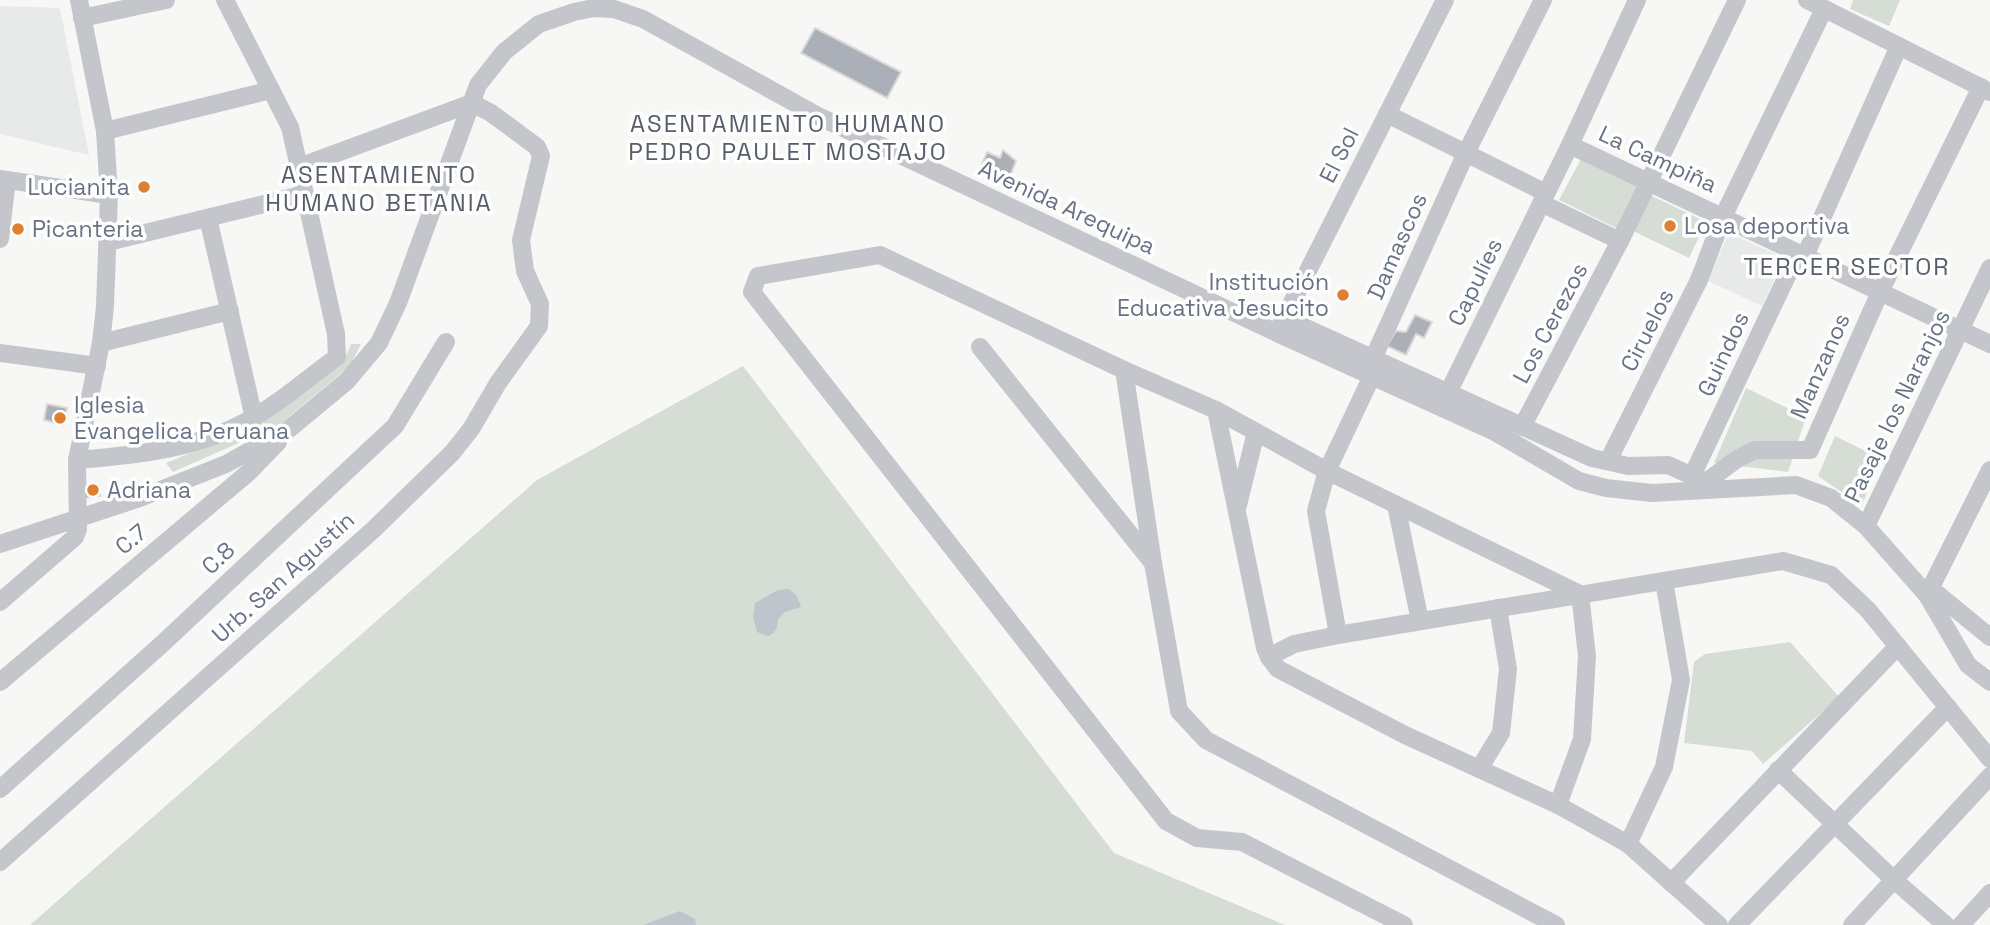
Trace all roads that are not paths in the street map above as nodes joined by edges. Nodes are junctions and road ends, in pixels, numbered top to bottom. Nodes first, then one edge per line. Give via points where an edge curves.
1 (166, 0) edge
2 (225, 0) edge
3 (1445, 0) edge
4 (1543, 0) edge
5 (1637, 0) edge
6 (1737, 0) edge
7 (1807, 0) edge
8 (1832, 7) edge
9 (81, 9) edge
10 (1899, 46) junction
11 (271, 90) junction
12 (1985, 90) edge
13 (472, 103) junction
14 (1387, 114) junction
15 (105, 131) junction
16 (1570, 145) junction
17 (1466, 153) junction
18 (299, 167) junction
19 (4, 180) edge
20 (1647, 181) junction
21 (305, 194) junction
22 (109, 195) junction
23 (1544, 198) junction
24 (1723, 217) junction
25 (208, 218) junction
26 (0, 239) edge
27 (1620, 241) junction
28 (108, 242) junction
29 (1801, 254) junction
30 (1990, 268) edge
31 (1880, 292) junction
32 (230, 311) junction
33 (1280, 325) junction
34 (1960, 330) junction
35 (446, 342) dead end
36 (101, 343) junction
37 (1990, 344) edge
38 (980, 347) dead end
39 (0, 353) edge
40 (97, 366) junction
41 (1373, 367) junction
42 (1124, 370) junction
43 (1448, 393) junction
44 (1216, 410) junction
45 (254, 418) junction
46 (1522, 427) junction
47 (289, 429) junction
48 (1256, 432) junction
49 (77, 460) junction
50 (1608, 461) junction
51 (1990, 470) edge
52 (1327, 471) junction
53 (1705, 482) junction
54 (1396, 505) junction
55 (1237, 512) junction
56 (78, 520) junction
57 (1866, 526) junction
58 (0, 544) edge
59 (1153, 563) junction
60 (1664, 581) junction
61 (1928, 591) junction
62 (1580, 594) junction
63 (0, 602) edge
64 (1498, 608) junction
65 (1420, 621) junction
66 (1338, 635) junction
67 (1990, 637) edge
68 (1898, 646) junction
69 (1269, 657) junction
70 (0, 682) edge
71 (1990, 682) edge
72 (1948, 708) junction
73 (1990, 759) edge
74 (1479, 769) junction
75 (1779, 770) junction
76 (1990, 776) edge
77 (0, 789) edge
78 (1558, 805) junction
79 (1835, 824) junction
80 (1628, 844) junction
81 (0, 862) edge
82 (1894, 880) junction
83 (1671, 883) junction
84 (1990, 893) edge
85 (1404, 925) edge
86 (1556, 925) edge
87 (1719, 925) edge
88 (1737, 925) edge
89 (1852, 925) edge
90 (1945, 925) edge
91 (1961, 925) edge

1 - 9 street
2 - 11 street
3 - 14 street, El Sol
4 - 17 street, Damascos
5 - 16 street, Capulíes
6 - 20 street, Los Cerezos
7 - 8 street
8 - 10 street
8 - 24 street, Ciruelos
9 - 15 street
10 - 12 street
10 - 29 street, Guindos
11 - 15 street
11 - 18 street via 290,127
12 - 31 street, Manzanos
13 - 18 street
13 - 33 street, Avenida Arequipa via 478,85 504,52 539,24 574,12 614,9 643,19 820,117
13 - 47 street, Avenida Arequipa via 379,343 347,381
13 - 81 street, Urb. San Agustín via 537,148 541,156 521,240 522,261 540,304 539,326 452,453 373,530
14 - 17 street
14 - 33 street, El Sol
15 - 22 street
16 - 20 street, La Campiña
16 - 23 street, Capulíes
17 - 23 street
17 - 41 street, Damascos
18 - 21 street
19 - 22 street
19 - 26 street
20 - 24 street, La Campiña
20 - 27 street, Los Cerezos
21 - 25 street
21 - 45 street via 337,356
22 - 28 street
23 - 27 street
23 - 43 street, Capulíes
24 - 29 street, La Campiña
24 - 50 street, Ciruelos via 1699,280
25 - 28 street
25 - 32 street
27 - 46 street, Los Cerezos
28 - 36 street
29 - 31 street, La Campiña
29 - 53 street, Guindos
30 - 34 street, Pasaje los Naranjos
31 - 34 street, La Campiña
31 - 53 street, Manzanos via 1810,450 1755,450
32 - 36 street
32 - 45 street
33 - 41 street, Avenida Arequipa
34 - 37 street, La Campiña
34 - 57 street, Pasaje los Naranjos
35 - 77 street, C.8 via 395,426
36 - 40 street
38 - 59 street
39 - 40 street
40 - 49 street
41 - 43 street
41 - 52 street, Damascos
41 - 53 street, Avenida Arequipa via 1579,481 1652,493
42 - 44 street
42 - 59 street
42 - 85 street via 880,255 758,276 752,292 1166,821 1197,838 1242,842
43 - 46 street
44 - 48 street
44 - 55 street
45 - 49 street via 206,438 148,453
46 - 50 street
47 - 56 street, Avenida Arequipa via 226,464
47 - 70 street, C.7 via 249,472
48 - 52 street
48 - 55 street
49 - 56 street
50 - 53 street via 1628,466 1668,465
51 - 61 street
52 - 54 street
52 - 66 street, Damascos via 1316,511
53 - 57 street, Avenida Arequipa via 1796,485 1831,498
54 - 62 street
54 - 65 street
55 - 69 street
56 - 58 street, Avenida Arequipa
56 - 63 street via 75,537
57 - 61 street, Avenida Arequipa
59 - 86 street via 1179,711 1206,740
60 - 62 street
60 - 68 street via 1783,561 1831,575
60 - 80 street via 1681,680 1664,767
61 - 67 street
61 - 71 street, Avenida Arequipa via 1968,665
62 - 64 street
62 - 78 street via 1587,656 1582,739
64 - 65 street
64 - 74 street via 1507,669 1501,733
65 - 66 street
66 - 69 street via 1294,644
68 - 72 street
68 - 75 street
69 - 74 street via 1278,668
72 - 73 street
72 - 79 street
74 - 78 street
75 - 79 street
75 - 83 street
76 - 82 street
78 - 80 street
79 - 82 street
79 - 88 street
80 - 83 street
82 - 89 street
82 - 90 street
83 - 87 street
84 - 91 street

